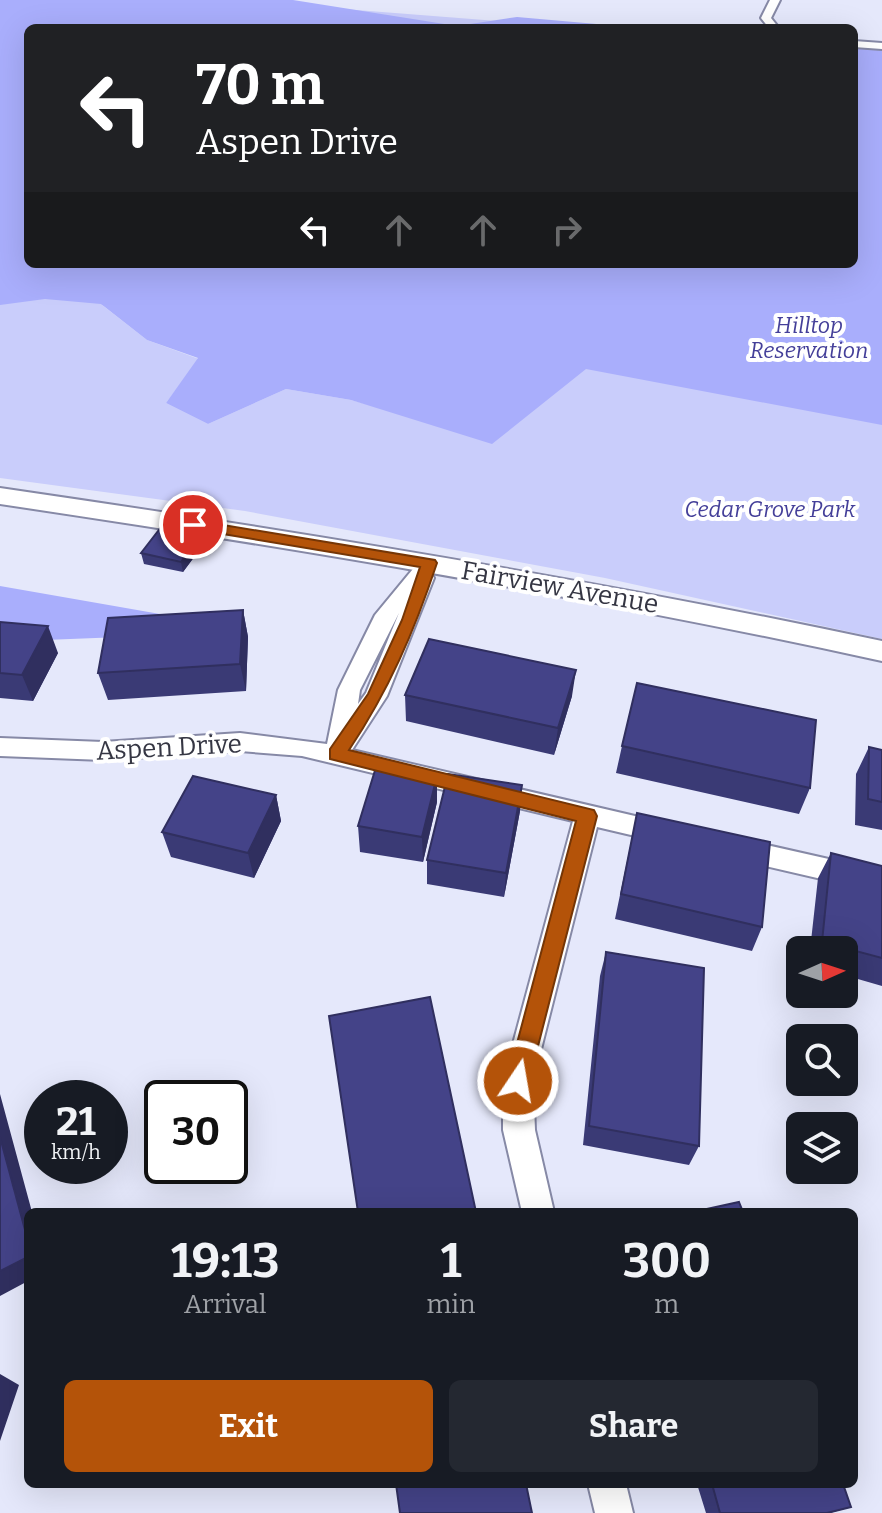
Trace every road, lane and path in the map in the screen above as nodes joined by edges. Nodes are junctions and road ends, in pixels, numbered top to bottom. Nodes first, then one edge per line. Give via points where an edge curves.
1 (775, 0) edge
2 (771, 24) edge
3 (858, 44) edge
4 (882, 46) edge
5 (0, 496) edge
6 (429, 563) junction
7 (882, 651) edge
8 (0, 747) edge
9 (337, 754) junction
10 (587, 816) junction
11 (882, 882) edge
12 (537, 1208) edge
13 (608, 1488) edge
14 (614, 1513) edge

1 - 2 street via 766,18
3 - 4 street
5 - 6 main road, Fairview Avenue
6 - 7 main road, Fairview Avenue
6 - 9 street via 376,696
8 - 9 street, Aspen Drive via 103,751 240,742
9 - 10 street, Aspen Drive
10 - 11 street, Aspen Drive
10 - 12 street via 518,1081 521,1141
13 - 14 street

